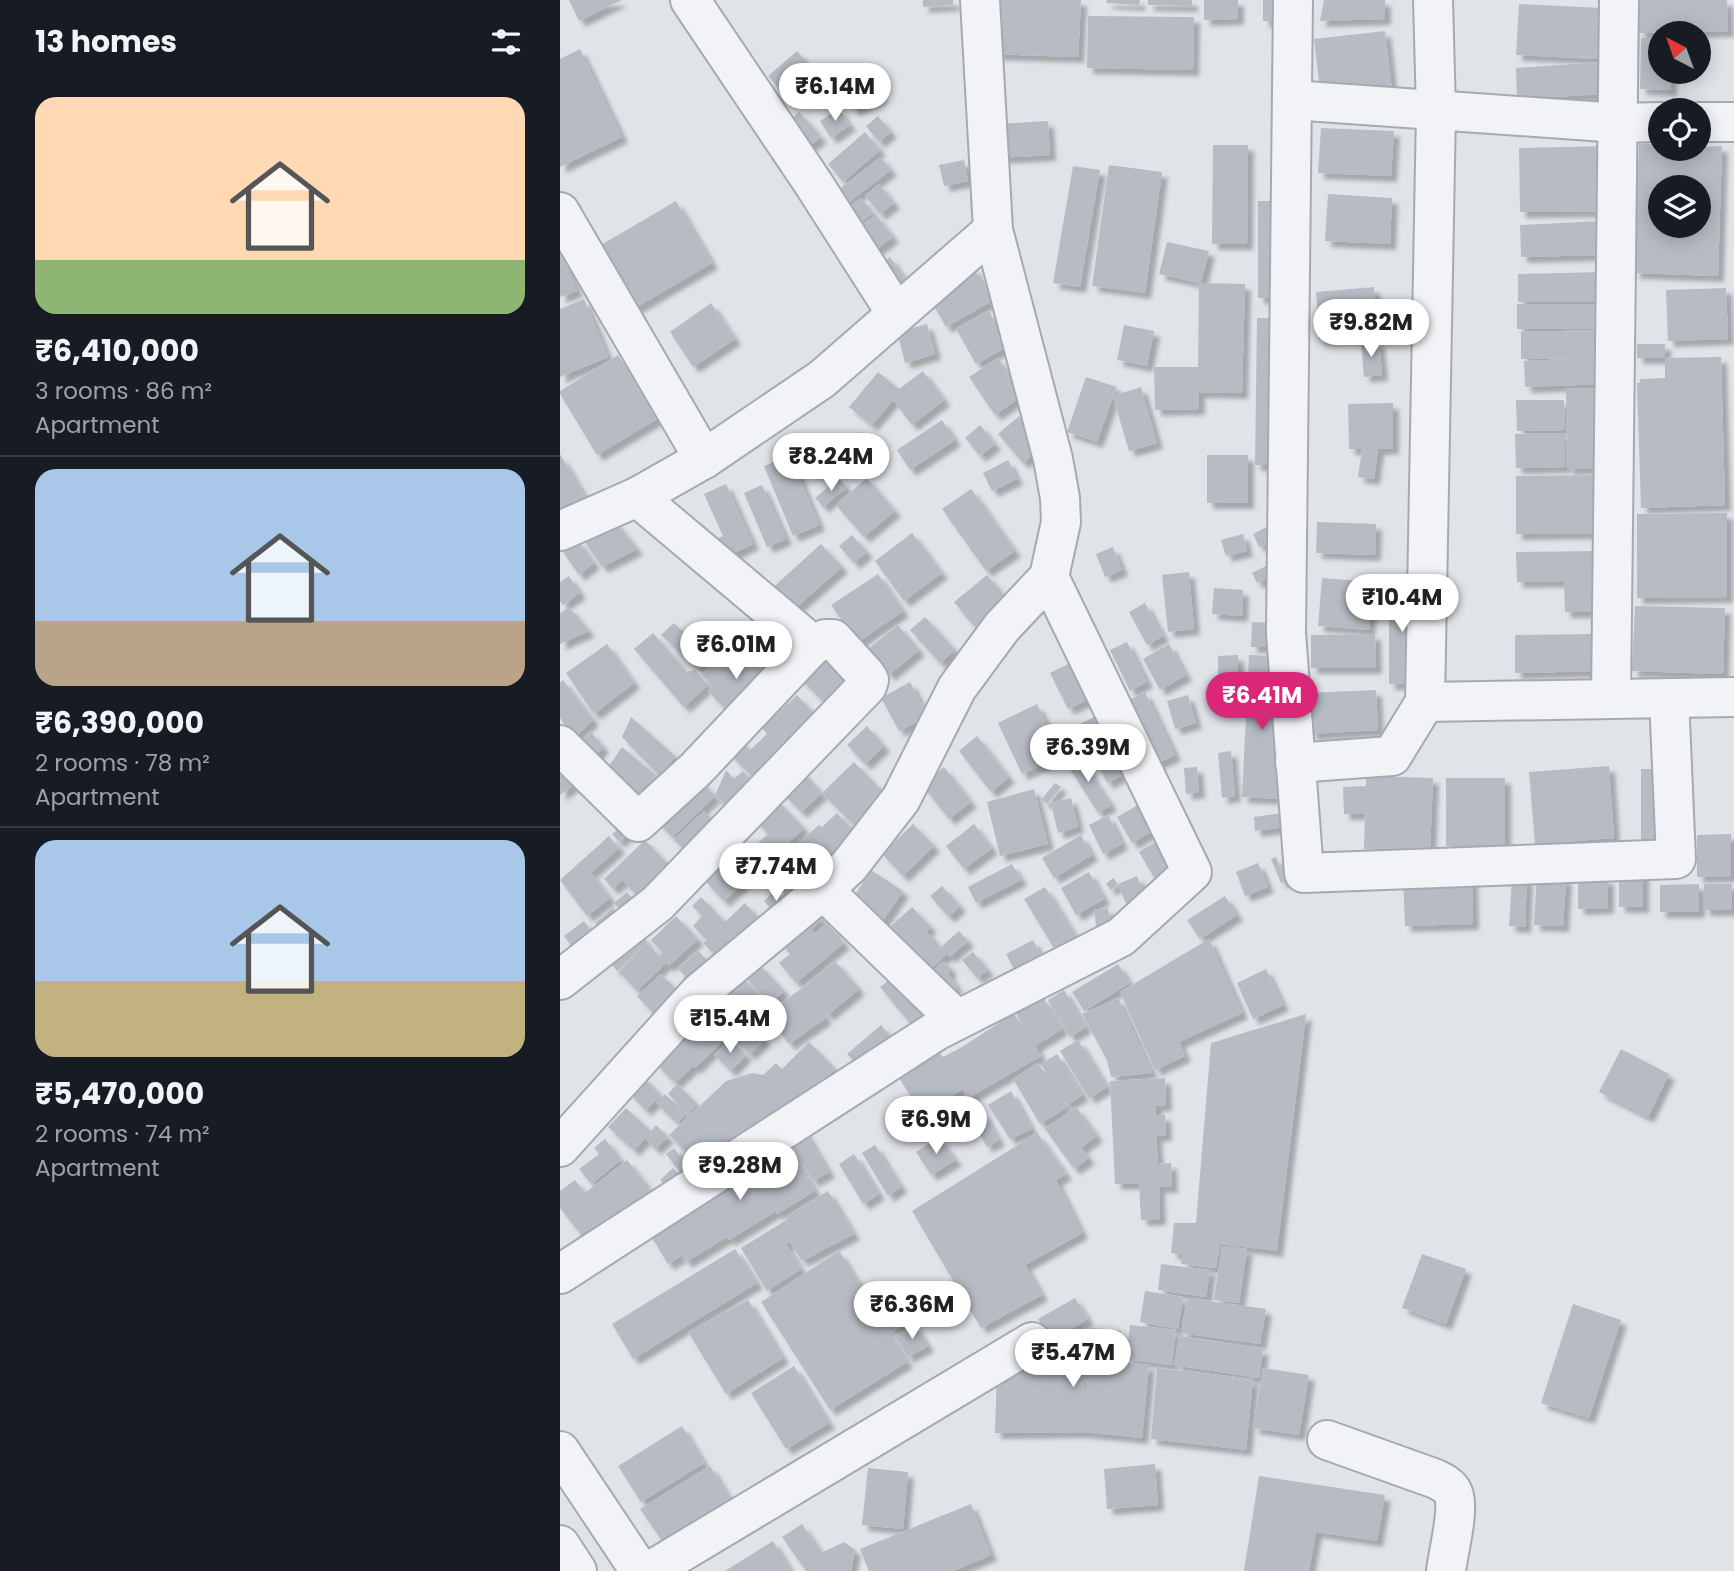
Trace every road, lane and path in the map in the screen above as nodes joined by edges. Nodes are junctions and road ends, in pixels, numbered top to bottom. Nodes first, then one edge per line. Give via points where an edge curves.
1 (690, 0) edge
2 (980, 0) edge
3 (1293, 0) edge
4 (1433, 0) edge
5 (1619, 0) edge
6 (1292, 100) junction
7 (1436, 110) junction
8 (1648, 122) edge
9 (1711, 122) edge
10 (1734, 122) edge
11 (1619, 123) junction
12 (560, 212) edge
13 (993, 230) junction
14 (896, 313) junction
15 (704, 459) junction
16 (637, 496) junction
17 (560, 531) edge
18 (1049, 577) junction
19 (813, 646) junction
20 (1734, 697) edge
21 (1668, 698) junction
22 (1611, 699) junction
23 (1425, 702) junction
24 (560, 745) edge
25 (1295, 763) junction
26 (823, 890) junction
27 (560, 980) edge
28 (957, 1020) junction
29 (560, 1147) edge
30 (560, 1274) edge
31 (1032, 1342) dead end
32 (1327, 1440) dead end
33 (560, 1451) edge
34 (560, 1545) edge
35 (577, 1571) edge
36 (640, 1571) edge
37 (650, 1571) edge
38 (1446, 1571) edge

1 - 14 street
2 - 13 street
3 - 6 street
4 - 7 street
5 - 11 street
6 - 7 street
6 - 25 street via 1286,633
7 - 11 street
7 - 23 street
8 - 11 street
9 - 10 street
11 - 22 street
12 - 15 street
13 - 14 street
13 - 18 street via 1060,498 1061,522
14 - 15 street via 822,379
15 - 16 street
16 - 17 street
16 - 19 street
18 - 26 street via 1002,627 957,688 901,799 849,866
18 - 28 street via 1192,872 1121,937
19 - 24 street via 696,769 638,821
19 - 27 street via 833,639 865,674 867,685 657,903
20 - 21 street
21 - 22 street
21 - 25 street via 1676,859 1304,873
22 - 23 street
23 - 25 street via 1392,756
26 - 28 street
26 - 29 street via 699,993
28 - 30 street
31 - 37 street
32 - 38 street via 1446,1485 1453,1493 1454,1505
33 - 36 street
34 - 35 street

